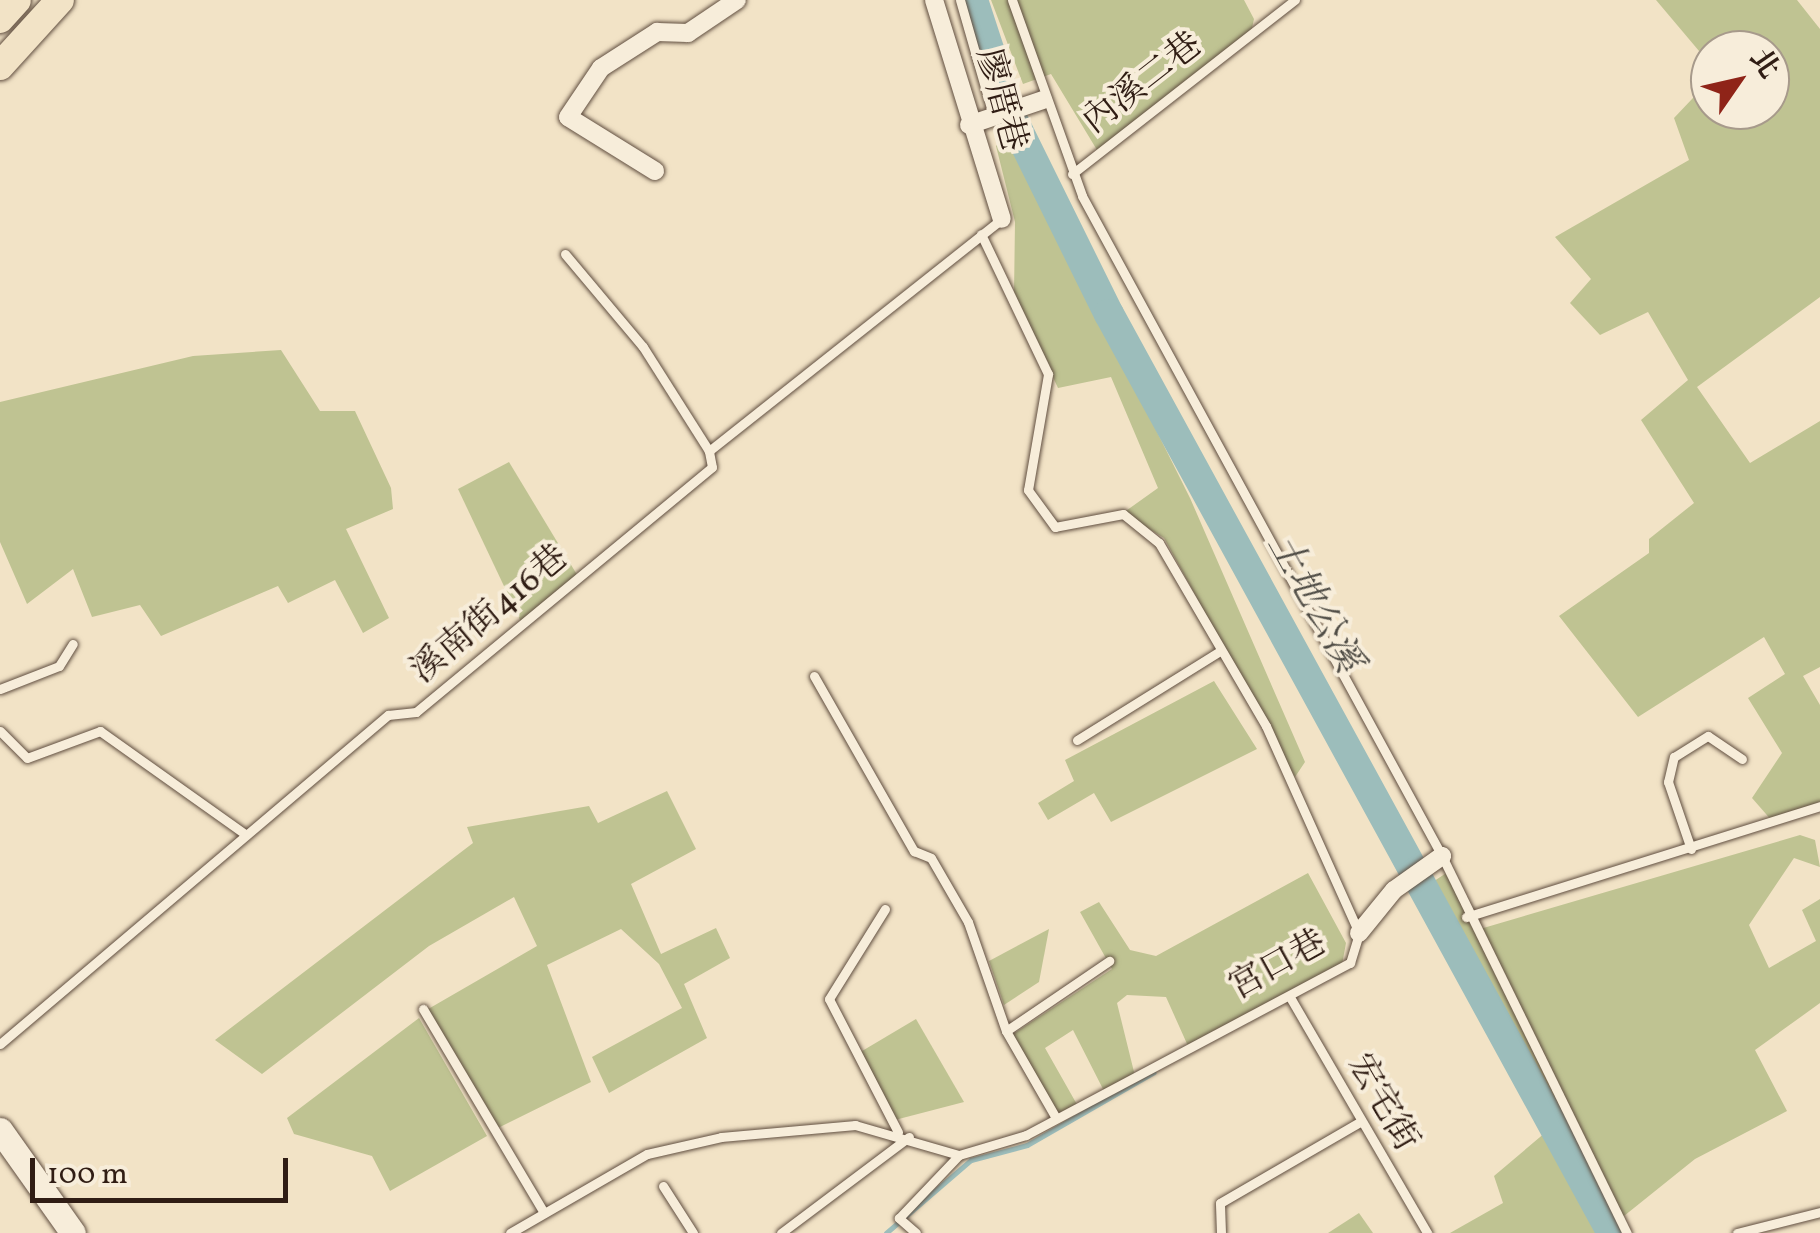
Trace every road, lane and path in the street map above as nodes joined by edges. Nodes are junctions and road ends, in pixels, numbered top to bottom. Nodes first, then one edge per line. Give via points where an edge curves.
1 (17, 0) edge
2 (60, 0) edge
3 (737, 0) edge
4 (934, 0) edge
5 (960, 0) edge
6 (1012, 0) edge
7 (1295, 0) edge
8 (0, 19) edge
9 (0, 66) edge
10 (1037, 101) junction
11 (994, 115) junction
12 (969, 124) junction
13 (655, 171) dead end
14 (1072, 174) junction
15 (1002, 218) joint
16 (981, 234) junction
17 (566, 254) dead end
18 (709, 450) junction
19 (72, 644) dead end
20 (1220, 652) junction
21 (814, 676) dead end
22 (0, 689) edge
23 (0, 731) edge
24 (1078, 740) dead end
25 (1742, 759) dead end
26 (1816, 808) edge
27 (1820, 822) edge
28 (244, 834) junction
29 (1690, 849) junction
30 (1434, 862) junction
31 (886, 908) dead end
32 (1466, 918) junction
33 (1360, 933) junction
34 (1108, 961) dead end
35 (1291, 998) junction
36 (422, 1010) dead end
37 (1006, 1031) junction
38 (0, 1044) edge
39 (1056, 1118) junction
40 (1360, 1122) junction
41 (0, 1130) edge
42 (898, 1132) junction
43 (910, 1137) junction
44 (960, 1156) junction
45 (663, 1186) dead end
46 (1820, 1212) edge
47 (544, 1213) junction
48 (73, 1233) edge
49 (510, 1233) edge
50 (693, 1233) edge
51 (782, 1233) edge
52 (916, 1233) edge
53 (1221, 1233) edge
54 (1427, 1233) edge
55 (1627, 1233) edge
56 (1736, 1233) edge

1 - 8 main road
2 - 9 main road
3 - 13 street via 688,33 657,32 601,68 568,117
4 - 12 street, 廖厝巷
5 - 11 lane
6 - 10 lane
7 - 14 lane, 內溪二巷
10 - 11 street
10 - 14 lane
11 - 12 street
12 - 15 street, 廖厝巷
14 - 30 lane
15 - 16 lane, 溪南街416巷
16 - 18 lane, 溪南街416巷
16 - 20 lane, 宮口巷 via 1048,374 1028,490 1044,520 1072,528 1122,514 1144,525
17 - 18 lane via 642,346
18 - 28 lane, 溪南街416巷 via 712,467 430,700 388,715
19 - 22 lane via 59,666
20 - 24 lane
20 - 33 lane, 宮口巷 via 1266,726
21 - 37 lane via 914,852 931,858 968,922
23 - 28 lane via 27,758 100,731
25 - 29 lane via 1708,736 1674,757 1668,782
26 - 27 lane
26 - 29 lane
28 - 38 lane, 溪南街416巷
29 - 32 lane
30 - 32 lane
30 - 33 street via 1394,890
31 - 42 lane via 829,999
32 - 55 lane
33 - 35 lane, 宮口巷 via 1350,963
34 - 37 lane
35 - 39 lane, 宮口巷
35 - 40 lane, 宏宅街
36 - 47 lane
37 - 39 lane
39 - 44 lane, 宮口巷
40 - 53 lane via 1220,1203
40 - 54 lane, 宏宅街
41 - 48 street
42 - 43 lane
42 - 47 lane via 855,1125 721,1136 647,1154
43 - 44 lane
43 - 51 lane
44 - 52 lane via 900,1218
45 - 50 lane
46 - 56 lane
47 - 49 lane

